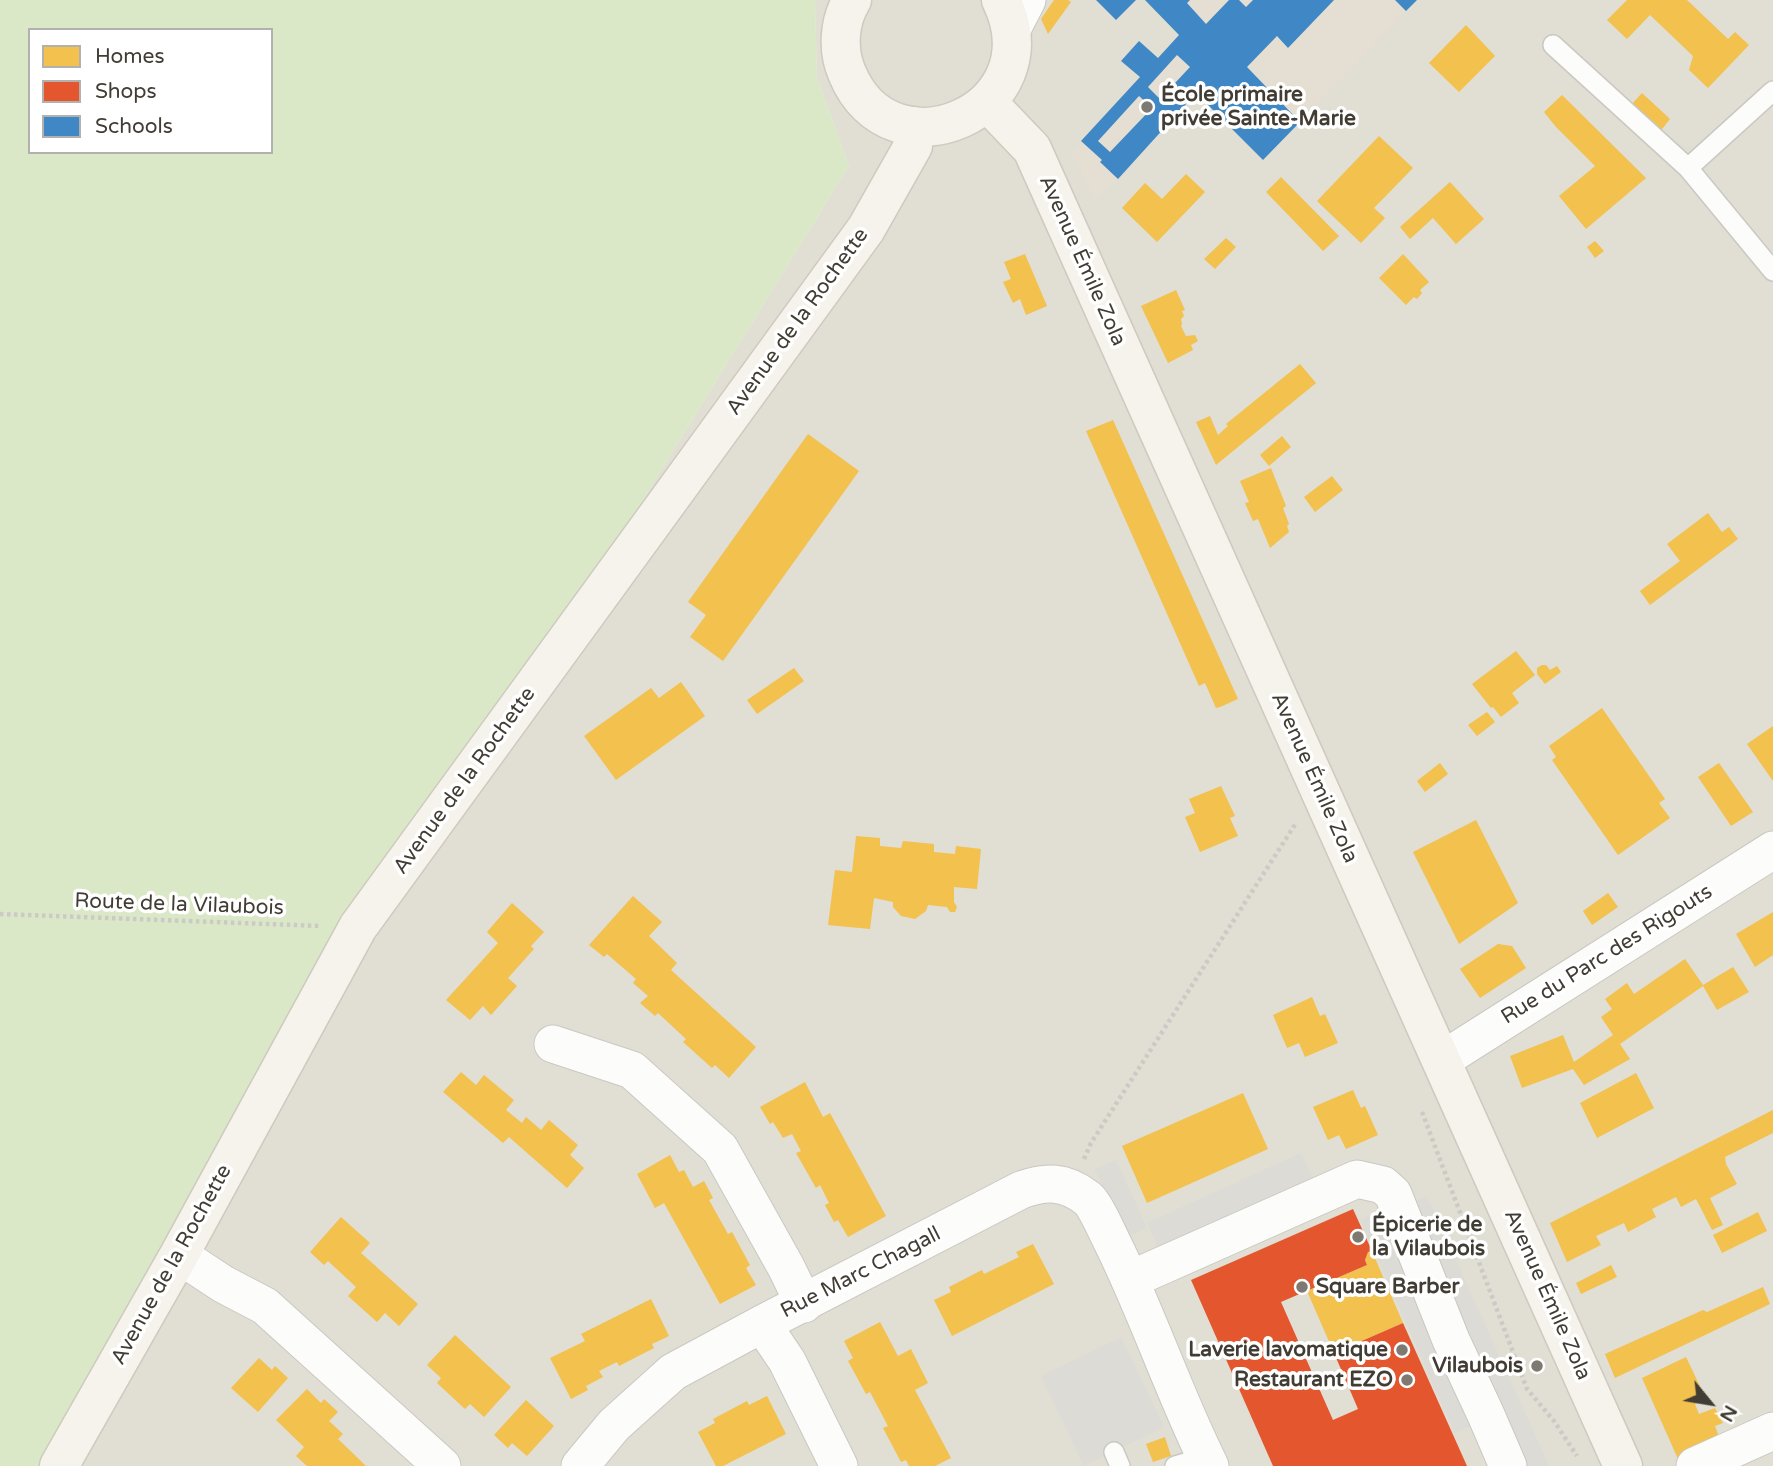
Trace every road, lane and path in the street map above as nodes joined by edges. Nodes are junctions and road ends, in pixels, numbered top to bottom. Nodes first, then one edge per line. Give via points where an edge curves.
1 (852, 0) edge
2 (1013, 10) edge
3 (1553, 44) dead end
4 (1773, 91) edge
5 (987, 102) junction
6 (914, 126) junction
7 (1688, 167) junction
8 (1773, 271) edge
9 (1301, 815) dead end
10 (1773, 850) edge
11 (0, 914) edge
12 (358, 928) junction
13 (553, 1044) dead end
14 (1441, 1060) junction
15 (1072, 1189) junction
16 (179, 1255) junction
17 (1131, 1281) junction
18 (804, 1304) junction
19 (762, 1324) junction
20 (1773, 1431) edge
21 (1197, 1463) edge
22 (59, 1466) edge
23 (442, 1466) edge
24 (580, 1466) edge
25 (839, 1466) edge
26 (1507, 1466) edge
27 (1623, 1466) edge
28 (1695, 1466) edge

1 - 6 main road via 842,26 841,46 851,83 878,112
2 - 5 main road via 1007,69
3 - 7 lane
4 - 7 lane
5 - 6 main road via 953,123
5 - 14 main road, Avenue Émile Zola via 1032,149
6 - 12 main road, Avenue de la Rochette via 914,146 866,229
7 - 8 lane
9 - 15 path via 1091,1143
10 - 14 street, Rue du Parc des Rigouts
11 - 12 path, Route de la Vilaubois
12 - 16 main road, Avenue de la Rochette
13 - 18 street via 632,1070 720,1149
14 - 27 main road, Avenue Émile Zola
15 - 17 street via 1089,1200
15 - 18 street, Rue Marc Chagall via 1039,1183 1021,1190
16 - 22 main road, Avenue de la Rochette
16 - 23 street via 265,1306
17 - 21 street
17 - 26 street via 1357,1179 1383,1185 1393,1194
18 - 19 street, Rue Marc Chagall
19 - 24 street, Rue Marc Chagall via 673,1372 614,1425
19 - 25 street via 787,1361
20 - 28 street

